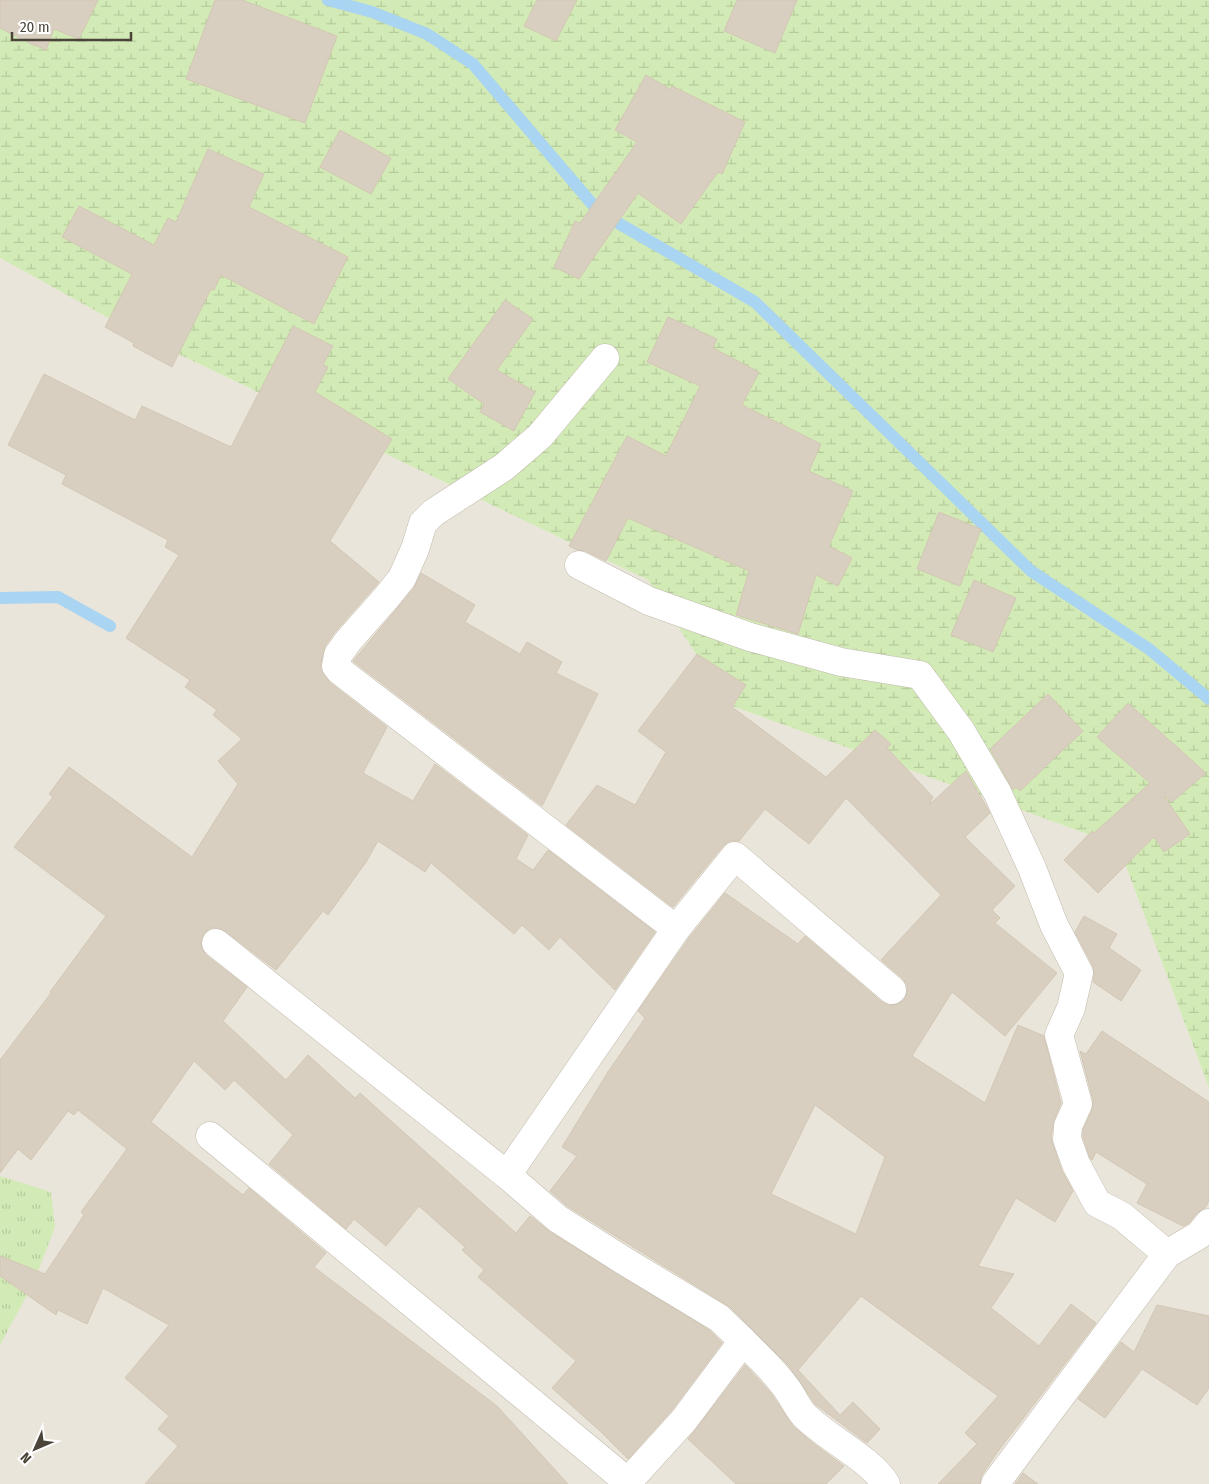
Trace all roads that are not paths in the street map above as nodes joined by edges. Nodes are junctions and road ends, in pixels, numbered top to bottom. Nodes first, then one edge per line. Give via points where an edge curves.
1 (605, 358) dead end
2 (579, 565) dead end
3 (676, 929) junction
4 (216, 943) dead end
5 (892, 990) dead end
6 (210, 1136) dead end
7 (508, 1175) junction
8 (1209, 1223) edge
9 (1167, 1254) junction
10 (743, 1341) junction
11 (627, 1483) edge
12 (886, 1484) edge
13 (995, 1484) edge

1 - 3 street via 540,436 504,467 433,513 423,523 402,578 348,640 338,655 336,666
2 - 9 street via 649,601 750,637 841,662 920,675 961,731 997,792 1054,925 1079,973 1071,1008 1059,1035 1078,1104 1068,1126 1067,1138 1076,1164 1097,1203 1122,1216
3 - 5 street via 735,856
3 - 7 street
4 - 7 street
6 - 11 street
7 - 10 street via 558,1219 719,1318
8 - 9 street via 1199,1236
9 - 13 street
10 - 11 street via 684,1420
10 - 12 street via 787,1388 802,1414 861,1459

